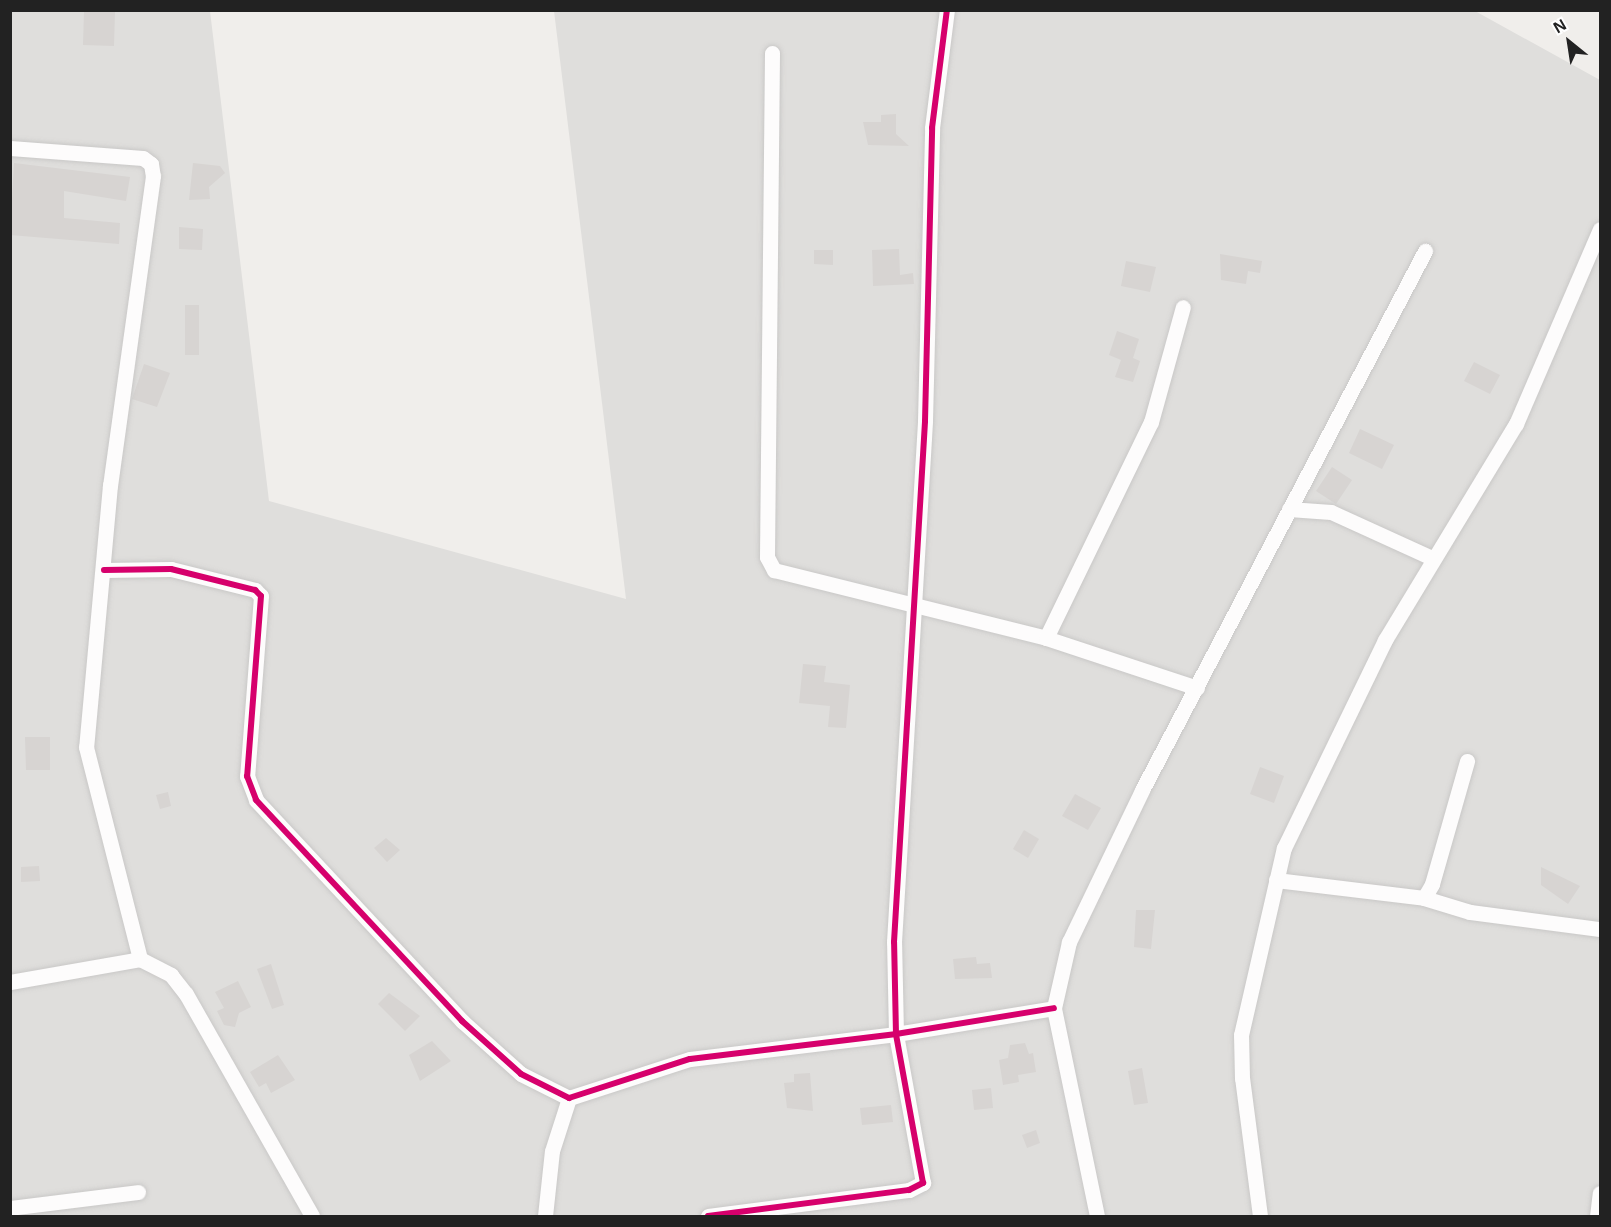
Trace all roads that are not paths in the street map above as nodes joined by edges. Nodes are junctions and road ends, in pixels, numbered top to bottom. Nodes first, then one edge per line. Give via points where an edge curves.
1 (947, 10) edge
2 (772, 54) dead end
3 (10, 148) edge
4 (1600, 229) edge
5 (1425, 251) dead end
6 (1183, 307) dead end
7 (1289, 509) junction
8 (1432, 558) junction
9 (104, 570) junction
10 (914, 604) junction
11 (1046, 638) junction
12 (1197, 688) junction
13 (1467, 761) dead end
14 (1276, 880) junction
15 (1424, 898) junction
16 (1600, 929) edge
17 (140, 959) junction
18 (10, 982) edge
19 (1054, 1008) junction
20 (896, 1034) junction
21 (569, 1098) junction
22 (138, 1192) dead end
23 (1600, 1192) edge
24 (10, 1208) edge
25 (312, 1216) edge
26 (545, 1216) edge
27 (708, 1216) edge
28 (1097, 1216) edge
29 (1260, 1216) edge
30 (1597, 1216) edge

1 - 10 street via 932,128 925,421
2 - 10 street via 767,557 774,570 785,576
3 - 9 street via 143,158 151,164 153,176 110,485
4 - 8 street via 1516,424
5 - 7 street
6 - 11 street via 1151,422
7 - 8 street via 1331,512
7 - 12 street
8 - 14 street via 1385,640 1293,822
9 - 17 street via 87,765 101,797
9 - 21 street via 171,569 255,590 261,596 247,776 256,800 462,1021 521,1074
10 - 11 street
10 - 20 street via 894,942
11 - 12 street
12 - 19 street via 1077,918
13 - 15 street via 1432,884
14 - 15 street
14 - 29 street via 1241,1035 1242,1078
15 - 16 street via 1470,912
17 - 18 street
17 - 25 street via 161,968 186,994
19 - 20 street
19 - 28 street
20 - 21 street via 673,1063
20 - 27 street via 922,1183 909,1190
21 - 26 street via 552,1151
22 - 24 street
23 - 30 street

